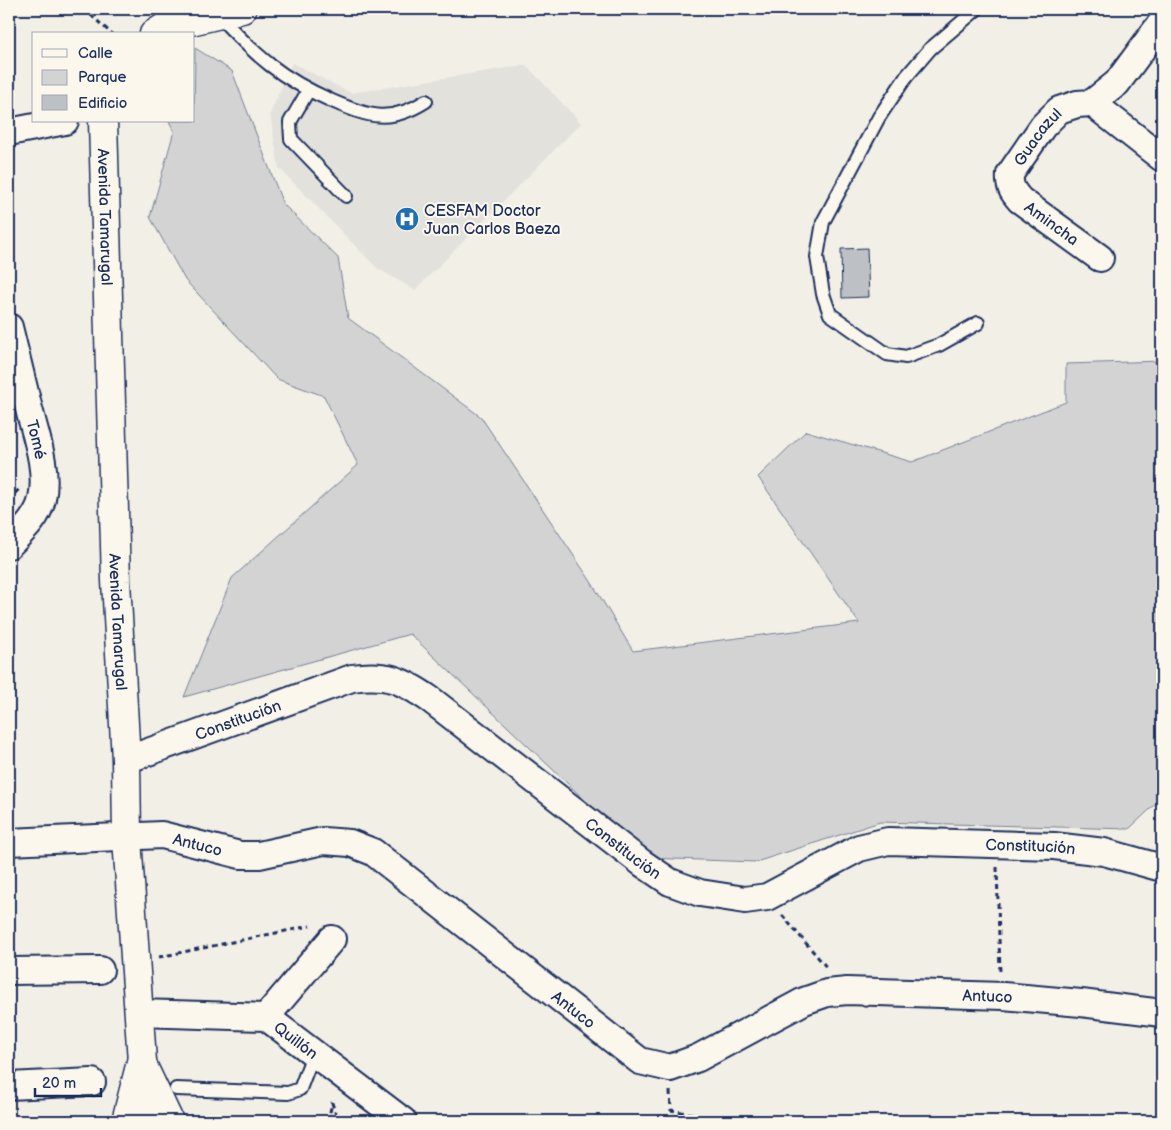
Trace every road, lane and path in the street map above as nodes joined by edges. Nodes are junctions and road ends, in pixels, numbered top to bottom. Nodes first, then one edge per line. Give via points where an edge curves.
1 (84, 9) edge
2 (977, 9) edge
3 (230, 12) edge
4 (1162, 22) edge
5 (110, 32) edge
6 (157, 32) edge
7 (308, 91) junction
8 (426, 101) dead end
9 (1092, 102) junction
10 (60, 122) edge
11 (102, 122) edge
12 (9, 132) edge
13 (1162, 158) edge
14 (1009, 183) joint
15 (346, 196) dead end
16 (1100, 258) dead end
17 (978, 323) dead end
18 (9, 327) edge
19 (15, 494) dead end
20 (9, 500) edge
21 (9, 545) edge
22 (126, 760) junction
23 (127, 838) junction
24 (9, 842) edge
25 (996, 844) junction
26 (1162, 868) edge
27 (767, 897) junction
28 (325, 932) joint
29 (135, 962) junction
30 (100, 970) dead end
31 (9, 971) edge
32 (847, 991) junction
33 (1000, 996) junction
34 (139, 1013) junction
35 (1162, 1013) edge
36 (266, 1017) junction
37 (314, 1052) junction
38 (141, 1062) junction
39 (670, 1068) junction
40 (92, 1082) dead end
41 (9, 1086) edge
42 (176, 1088) dead end
43 (126, 1121) edge
44 (146, 1121) edge
45 (169, 1121) edge
46 (328, 1121) edge
47 (338, 1121) edge
48 (403, 1121) edge
49 (694, 1121) edge

1 - 5 path
2 - 17 lane via 930,49 878,117 823,222 816,257 830,314 887,354 906,357 939,345
3 - 6 street via 165,27
3 - 7 lane via 262,59 286,79
4 - 9 street, Guacazul via 1116,83
7 - 8 lane via 364,115 375,116 400,114
7 - 15 lane via 290,122 291,139
9 - 13 street
9 - 14 street, Guacazul via 1059,110 1014,166
10 - 12 street
11 - 22 street, Avenida Tamarugal via 116,581
14 - 16 street, Amincha via 1020,200
18 - 21 street, Tomé via 41,458 43,482 42,499 36,513
19 - 20 path
22 - 23 street, Avenida Tamarugal
22 - 27 street, Constitución via 352,678 387,676 406,683 431,700 642,864 670,882 728,898
23 - 24 street, Antuco
23 - 29 street, Avenida Tamarugal
23 - 39 street, Antuco via 176,837 240,855 259,855 323,841 362,846 640,1061
25 - 26 street, Constitución via 1104,852
25 - 27 street, Constitución via 888,841 869,845
25 - 33 path
27 - 32 path
28 - 29 path
28 - 36 street
29 - 34 street, Avenida Tamarugal
30 - 31 street
32 - 33 street, Antuco
32 - 39 street, Antuco via 827,993 804,1001 698,1058
33 - 35 street, Antuco
34 - 36 street, Quillón
34 - 38 street, Avenida Tamarugal
36 - 37 street, Quillón
37 - 42 lane via 300,1088 288,1092
37 - 48 street, Quillón
38 - 43 street
38 - 44 street, Avenida Tamarugal
38 - 45 street
39 - 49 path via 671,1110 692,1114
40 - 41 street
46 - 47 path via 332,1103

